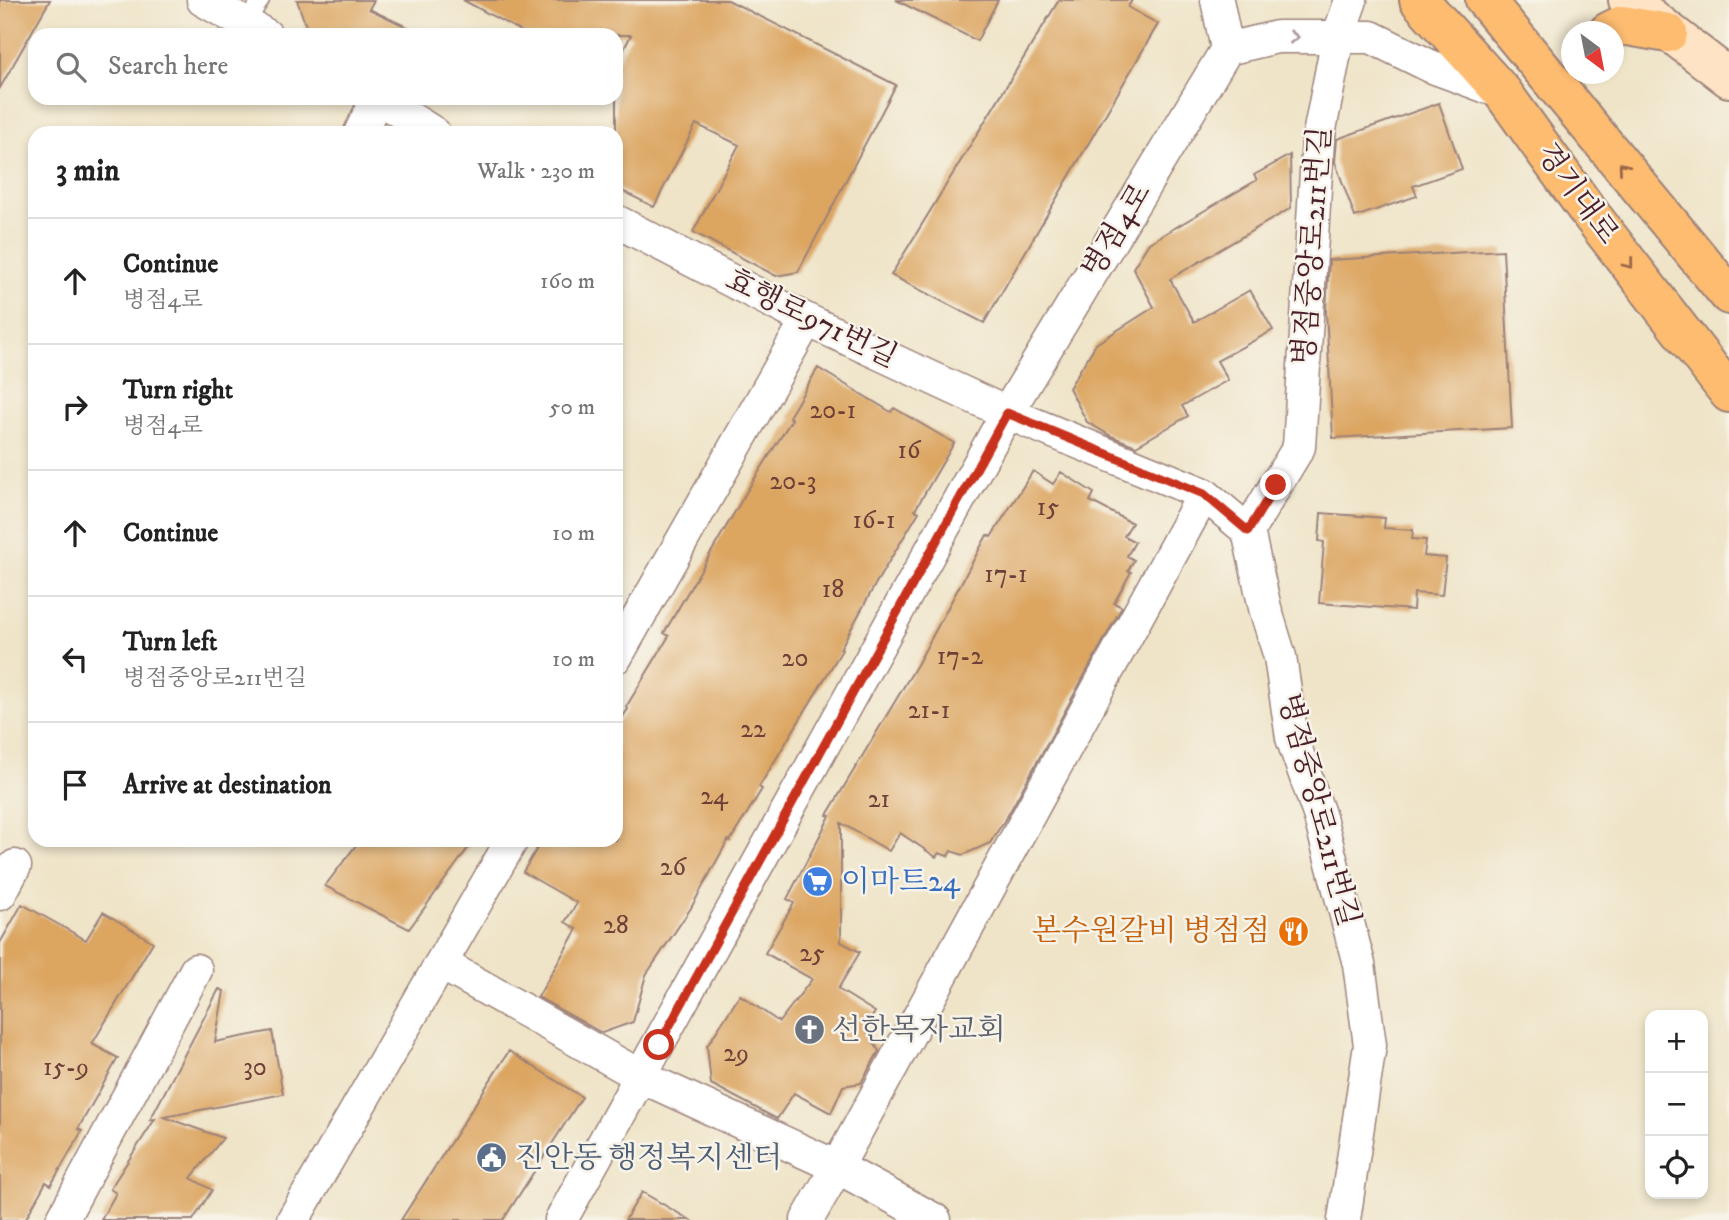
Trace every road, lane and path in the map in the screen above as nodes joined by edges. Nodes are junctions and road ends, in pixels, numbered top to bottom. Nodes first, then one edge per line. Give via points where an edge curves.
1 (203, 0) edge
2 (1217, 0) edge
3 (1351, 0) edge
4 (1419, 0) edge
5 (1485, 0) edge
6 (1628, 0) edge
7 (257, 20) edge
8 (1624, 25) edge
9 (1668, 33) junction
10 (1338, 37) junction
11 (1227, 49) junction
12 (1729, 78) edge
13 (1566, 84) edge
14 (1503, 93) junction
15 (1565, 97) junction
16 (374, 105) edge
17 (388, 105) edge
18 (363, 126) edge
19 (423, 126) edge
20 (623, 225) edge
21 (1729, 295) edge
22 (807, 320) junction
23 (1729, 393) edge
24 (1007, 413) junction
25 (1204, 494) junction
26 (1248, 531) junction
27 (623, 645) edge
28 (509, 847) edge
29 (15, 866) dead end
30 (0, 894) edge
31 (442, 964) junction
32 (196, 970) dead end
33 (642, 1077) junction
34 (837, 1167) junction
35 (61, 1220) edge
36 (293, 1220) edge
37 (561, 1220) edge
38 (807, 1220) edge
39 (935, 1220) edge
40 (1344, 1220) edge

1 - 7 street
2 - 11 street
3 - 10 street, 병점중앙로211번길
4 - 14 main road, 경기대로
5 - 15 main road, 경기대로
6 - 9 street
8 - 9 main road
9 - 12 street
11 -> 10 street via 1277,37
10 - 14 street via 1371,37 1430,66
10 - 26 street, 병점중앙로211번길 via 1318,140 1299,447
11 - 24 street, 병점4로
13 - 15 main road
14 -> 23 main road, 경기대로
21 -> 15 main road, 경기대로
16 - 18 street
17 - 19 street
20 - 22 street, 효행로971번길
22 - 24 street, 효행로971번길
22 - 27 street
24 - 25 street
24 - 33 street, 병점4로
25 - 26 street
25 - 34 street
26 - 40 street, 병점중앙로211번길 via 1280,657 1292,738 1319,814 1361,977 1370,1045
28 - 31 street
29 - 30 street
31 - 33 street
31 - 36 street
32 - 35 street
33 - 34 street
33 - 37 street, 병점4로
34 - 38 street
34 - 39 street

